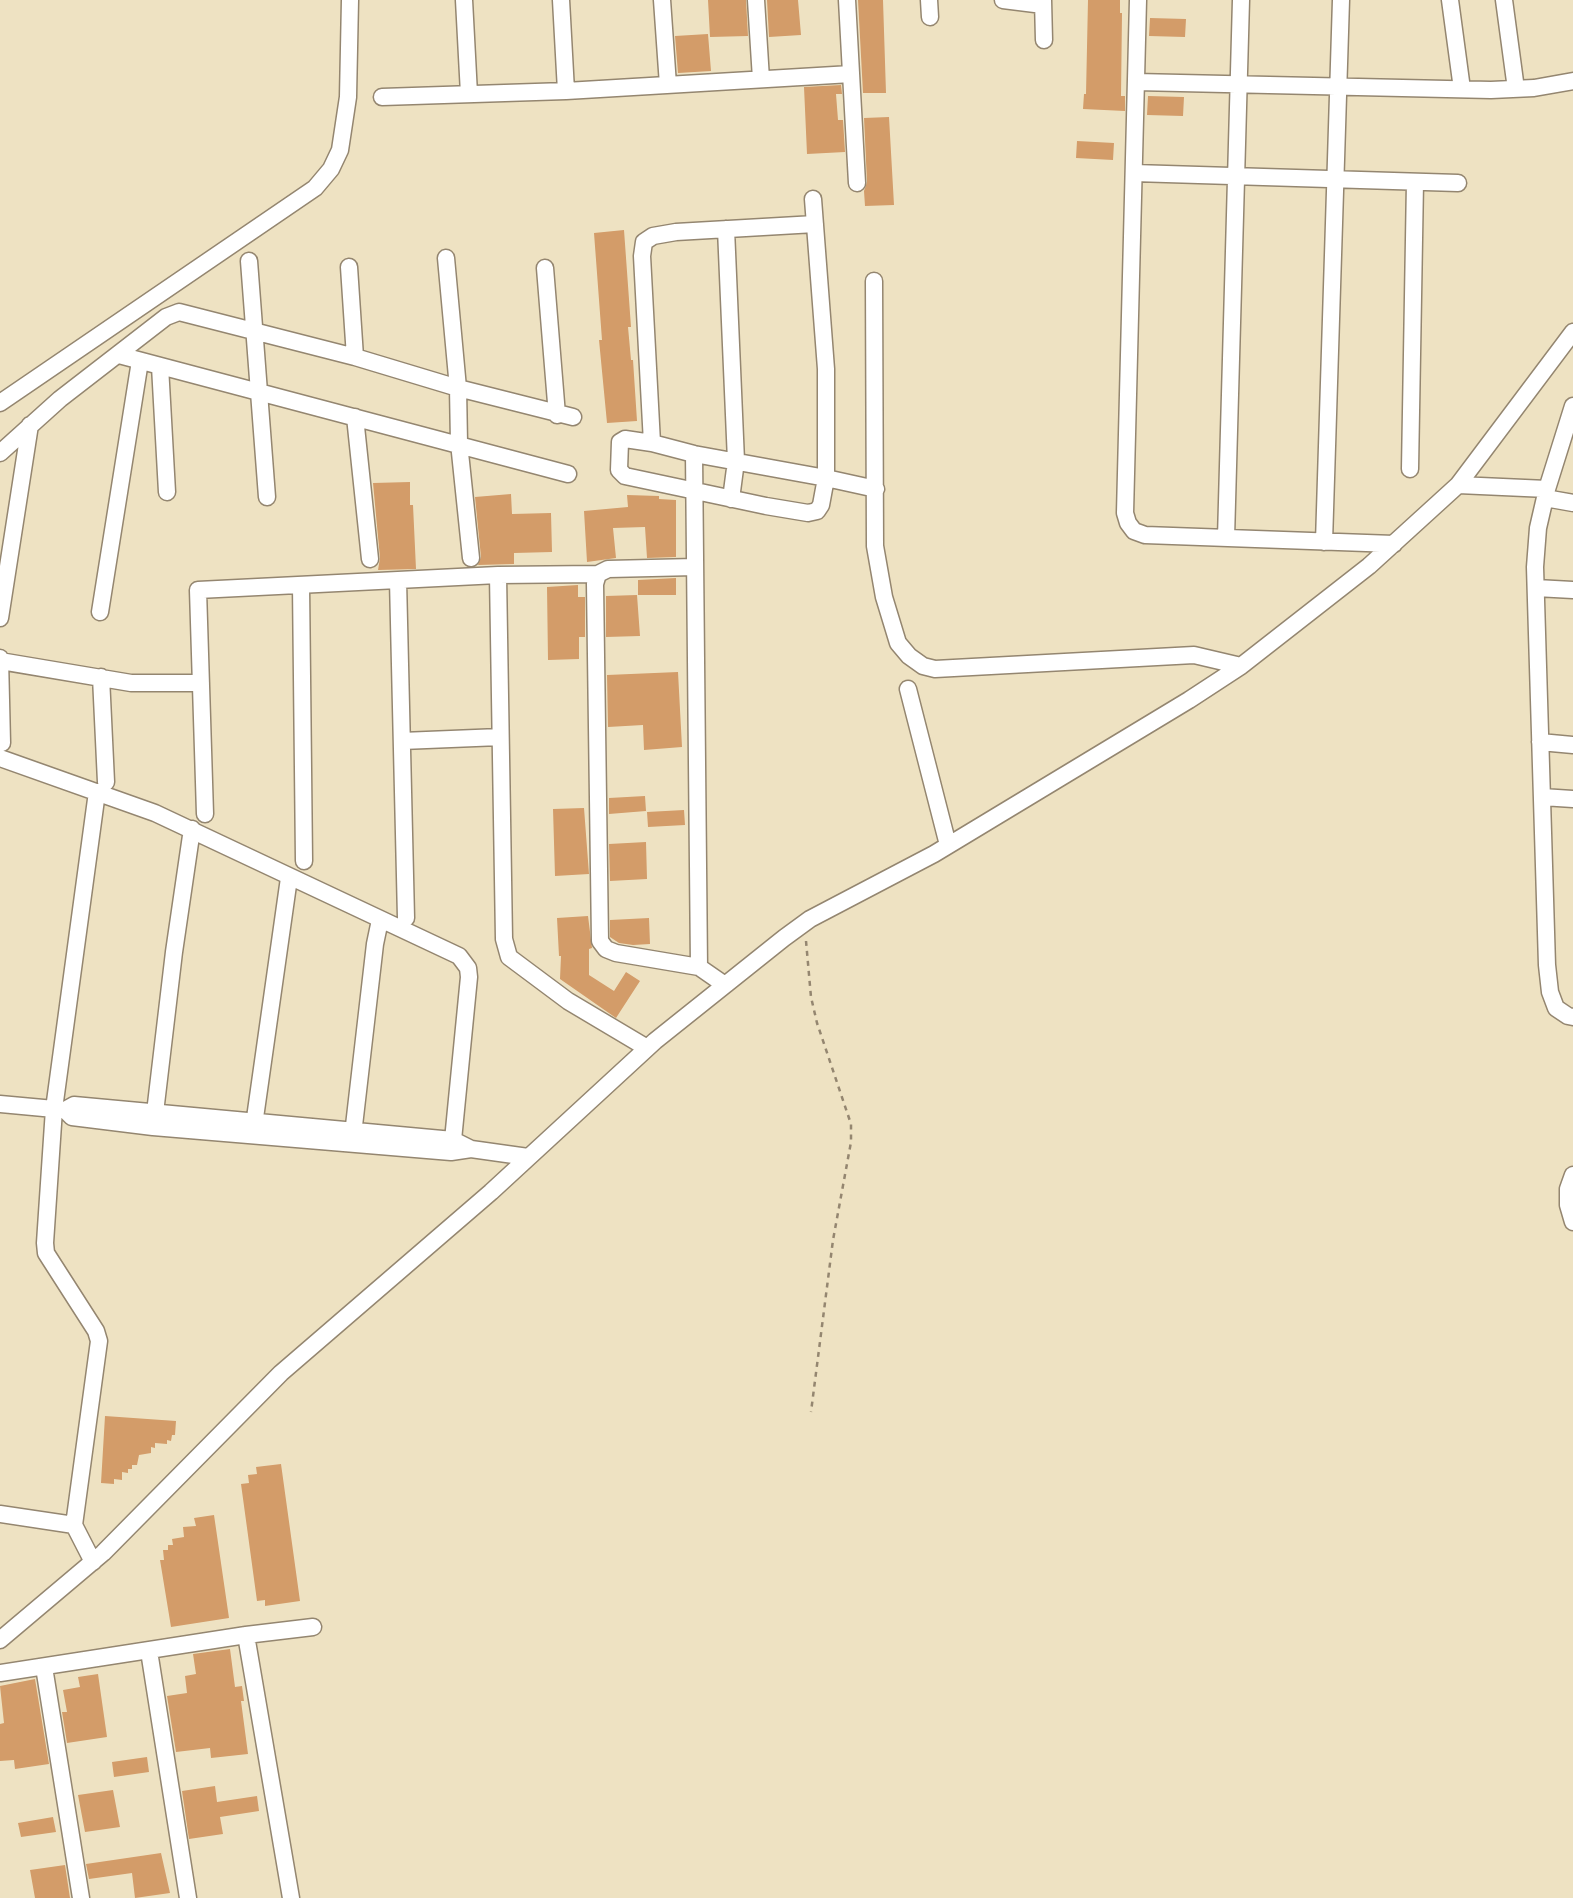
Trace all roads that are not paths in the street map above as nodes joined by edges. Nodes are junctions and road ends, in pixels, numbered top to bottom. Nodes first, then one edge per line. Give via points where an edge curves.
1 (350, 0) edge
2 (464, 0) edge
3 (561, 0) edge
4 (662, 0) edge
5 (756, 0) edge
6 (847, 0) edge
7 (929, 0) edge
8 (1003, 0) edge
9 (1138, 0) edge
10 (1241, 0) edge
11 (1340, 0) edge
12 (1450, 0) edge
13 (1504, 0) edge
14 (1043, 2) edge
15 (930, 18) dead end
16 (1044, 40) dead end
17 (851, 74) junction
18 (761, 79) junction
19 (1573, 81) edge
20 (1136, 82) junction
21 (1238, 84) junction
22 (668, 85) junction
23 (1338, 86) junction
24 (1462, 89) junction
25 (1516, 89) junction
26 (566, 92) junction
27 (469, 94) junction
28 (382, 97) dead end
29 (1134, 173) junction
30 (1236, 176) junction
31 (1335, 179) junction
32 (1415, 182) junction
33 (857, 183) dead end
34 (1458, 183) dead end
35 (813, 199) dead end
36 (815, 224) junction
37 (726, 229) junction
38 (446, 258) dead end
39 (249, 261) dead end
40 (349, 267) dead end
41 (545, 268) dead end
42 (874, 281) dead end
43 (1573, 332) edge
44 (256, 334) junction
45 (119, 355) junction
46 (355, 357) junction
47 (140, 361) junction
48 (160, 366) junction
49 (458, 388) junction
50 (258, 391) junction
51 (0, 403) edge
52 (1573, 406) edge
53 (355, 416) junction
54 (30, 425) junction
55 (459, 443) junction
56 (652, 443) junction
57 (0, 453) edge
58 (694, 454) junction
59 (736, 461) junction
60 (1410, 469) dead end
61 (568, 474) dead end
62 (826, 478) junction
63 (1458, 485) junction
64 (876, 489) junction
65 (693, 491) junction
66 (167, 492) dead end
67 (1546, 494) junction
68 (267, 497) dead end
69 (731, 499) junction
70 (1573, 503) edge
71 (1226, 538) junction
72 (1324, 542) junction
73 (1394, 544) junction
74 (471, 558) dead end
75 (370, 559) dead end
76 (695, 568) junction
77 (598, 574) junction
78 (498, 575) junction
79 (398, 580) junction
80 (301, 585) junction
81 (1535, 588) junction
82 (1573, 590) edge
83 (100, 612) dead end
84 (0, 618) edge
85 (0, 660) edge
86 (1241, 666) junction
87 (101, 677) junction
88 (201, 683) junction
89 (908, 689) dead end
90 (500, 737) junction
91 (401, 741) junction
92 (1540, 742) junction
93 (1573, 744) edge
94 (1, 751) edge
95 (101, 787) junction
96 (1542, 797) junction
97 (1573, 799) edge
98 (205, 814) dead end
99 (192, 830) junction
100 (948, 845) junction
101 (303, 861) dead end
102 (289, 878) junction
103 (406, 918) dead end
104 (380, 920) junction
105 (699, 967) junction
106 (725, 985) junction
107 (1573, 1017) edge
108 (647, 1048) junction
109 (0, 1104) edge
110 (60, 1110) junction
111 (154, 1120) junction
112 (253, 1130) junction
113 (352, 1138) junction
114 (453, 1140) junction
115 (471, 1149) junction
116 (528, 1157) junction
117 (1573, 1175) edge
118 (1573, 1222) edge
119 (0, 1514) edge
120 (74, 1525) junction
121 (93, 1562) junction
122 (313, 1628) dead end
123 (246, 1635) junction
124 (0, 1640) edge
125 (149, 1651) junction
126 (44, 1667) junction
127 (0, 1673) edge
128 (81, 1898) edge
129 (188, 1898) edge
130 (291, 1898) edge

1 - 51 street via 348,97 340,150 315,188
2 - 27 street
3 - 26 street
4 - 22 street
5 - 18 street
6 - 17 street
7 - 15 street
8 - 14 street
9 - 20 street
10 - 21 street
11 - 23 street
12 - 24 street
13 - 25 street
14 - 16 street
17 - 18 street
17 - 33 street
18 - 22 street
19 - 25 street
20 - 21 street
20 - 29 street
21 - 23 street
21 - 30 street
22 - 26 street
23 - 24 street
23 - 31 street
24 - 25 street
26 - 27 street
27 - 28 street
29 - 30 street
29 - 71 street via 1125,513 1134,531 1144,535
30 - 31 street
30 - 71 street
31 - 32 street
31 - 72 street
32 - 34 street
32 - 60 street
35 - 36 street
36 - 37 street
36 - 62 street via 826,369
37 - 56 street via 653,236 644,242
37 - 59 street
38 - 49 street
39 - 44 street
40 - 46 street
41 - 49 street via 565,416
42 - 64 street
43 - 63 street
44 - 45 street via 178,312
44 - 46 street
44 - 50 street
45 - 47 street
45 - 54 street
46 - 49 street
47 - 48 street
47 - 83 street
48 - 50 street
48 - 66 street
49 - 55 street
50 - 53 street
50 - 68 street
52 - 67 street
53 - 55 street
53 - 75 street
54 - 57 street
54 - 84 street
55 - 61 street
55 - 74 street
56 - 58 street
56 - 65 street via 622,439 621,474
58 - 59 street
58 - 65 street
59 - 62 street
59 - 69 street
62 - 64 street
62 - 69 street via 821,505 808,513
63 - 67 street
63 - 73 street
64 - 86 street via 875,546 884,597 898,643 923,666 1194,655
65 - 69 street
65 - 76 street
67 - 70 street
67 - 81 street via 1538,528
71 - 72 street
72 - 73 street
73 - 86 street
76 - 77 street via 608,569
76 - 105 street
77 - 78 street
77 - 105 street via 600,941 616,953
78 - 79 street
78 - 90 street
79 - 80 street
79 - 91 street
80 - 88 street via 198,590
80 - 101 street
81 - 82 street
81 - 92 street
85 - 87 street
85 - 94 street
86 - 100 street
87 - 88 street via 131,683
87 - 95 street
88 - 98 street
89 - 100 street
90 - 91 street
90 - 108 street via 504,939 509,957 568,1001
91 - 103 street
92 - 93 street
92 - 96 street
94 - 95 street
95 - 99 street
95 - 110 street
96 - 97 street
96 - 107 street via 1550,992 1556,1008
99 - 102 street
99 - 111 street
100 - 106 street via 804,924
102 - 104 street
102 - 112 street
104 - 113 street
104 - 114 street via 459,956 468,968
105 - 106 street
106 - 108 street
108 - 116 street
109 - 110 street
110 - 111 street via 74,1105
110 - 120 street via 46,1253 99,1341
111 - 112 street
112 - 113 street
113 - 114 street
113 - 115 street via 451,1152
114 - 115 street
115 - 116 street
116 - 121 street via 281,1373
117 - 118 street via 1568,1189
119 - 120 street
120 - 121 street
121 - 124 street
122 - 123 street
123 - 125 street
123 - 130 street
125 - 126 street
125 - 129 street
126 - 127 street
126 - 128 street

